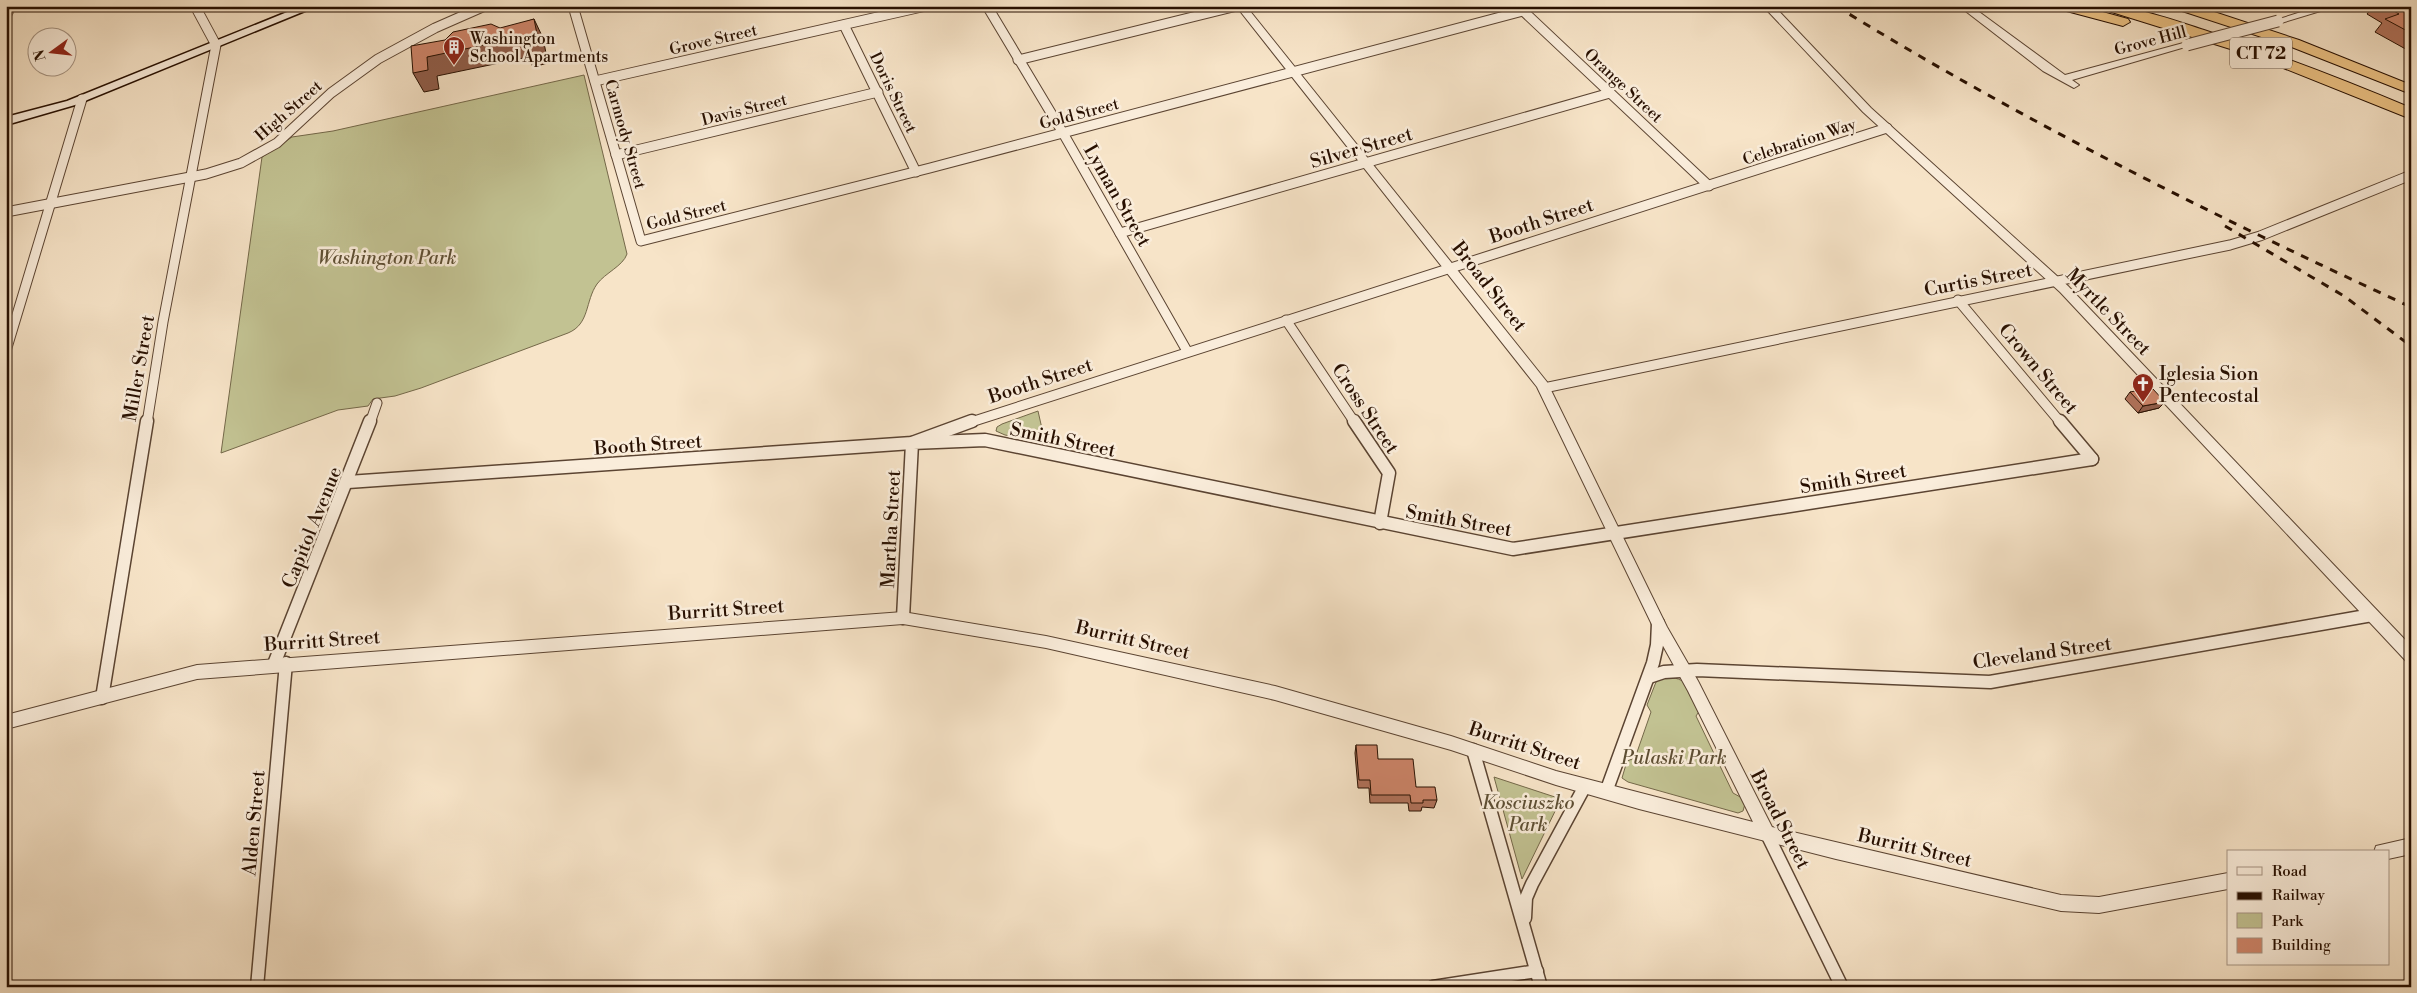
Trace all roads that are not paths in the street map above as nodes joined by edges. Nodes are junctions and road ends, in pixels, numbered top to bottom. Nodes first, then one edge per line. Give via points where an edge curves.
1 (10, 6) edge
2 (195, 6) edge
3 (312, 6) edge
4 (485, 6) edge
5 (573, 6) edge
6 (926, 6) edge
7 (986, 6) edge
8 (1237, 6) edge
9 (1242, 6) edge
10 (1768, 6) edge
11 (1964, 6) edge
12 (2064, 6) edge
13 (2107, 6) edge
14 (2182, 6) edge
15 (2332, 6) edge
16 (1520, 9) edge
17 (6, 16) edge
18 (844, 25) junction
19 (216, 45) junction
20 (1018, 60) junction
21 (1294, 72) junction
22 (2063, 79) junction
23 (2332, 80) junction
24 (595, 81) junction
25 (2074, 85) dead end
26 (2411, 90) edge
27 (878, 92) junction
28 (1610, 93) junction
29 (82, 99) junction
30 (2411, 114) edge
31 (6, 121) edge
32 (1887, 128) junction
33 (1063, 133) junction
34 (616, 155) junction
35 (1366, 163) junction
36 (916, 172) junction
37 (2411, 175) edge
38 (192, 176) junction
39 (1714, 184) junction
40 (49, 204) junction
41 (6, 212) edge
42 (1120, 233) junction
43 (641, 241) joint
44 (1450, 268) junction
45 (2055, 282) junction
46 (1958, 300) junction
47 (1286, 320) junction
48 (6, 351) edge
49 (1187, 351) junction
50 (1544, 388) junction
51 (378, 403) dead end
52 (912, 443) junction
53 (2092, 459) joint
54 (348, 482) junction
55 (1380, 523) junction
56 (1615, 534) junction
57 (2372, 615) junction
58 (903, 618) junction
59 (1658, 622) junction
60 (2411, 656) edge
61 (280, 664) junction
62 (1684, 670) junction
63 (1649, 677) junction
64 (102, 698) junction
65 (6, 722) edge
66 (1473, 750) junction
67 (1585, 786) junction
68 (1606, 792) junction
69 (1767, 834) junction
70 (2411, 846) edge
71 (2390, 850) edge
72 (2227, 881) edge
73 (1527, 937) junction
74 (1537, 971) junction
75 (257, 987) edge
76 (1434, 987) edge
77 (1541, 987) edge
78 (1842, 987) edge

1 - 17 street
2 - 19 street
3 - 19 main road
4 - 38 street, High Street via 435,28 372,63 331,93 265,151 233,166
5 - 24 street, Carmody Street
6 - 18 street, Grove Street
7 - 20 street, Lyman Street
8 - 20 street
9 - 21 street, Broad Street
10 - 32 street, Myrtle Street
11 - 22 street
12 - 23 highway
13 - 23 highway, CT 72 via 2217,38
14 - 26 highway, CT 72 via 2294,43
15 - 22 street, Grove Hill, bridge
16 - 21 street, Gold Street
16 - 28 street, Orange Street
18 - 24 street, Grove Street
18 - 27 street, Doris Street
19 - 29 main road
19 - 38 street, Miller Street
20 - 33 street, Lyman Street
21 - 33 street, Gold Street
21 - 35 street, Broad Street
22 - 25 street
23 - 30 highway, CT 72
24 - 34 street, Carmody Street
27 - 34 street, Davis Street
27 - 36 street, Doris Street
28 - 35 street, Silver Street
28 - 39 street, Orange Street
29 - 31 main road
29 - 40 street
32 - 39 street, Celebration Way
32 - 45 street, Myrtle Street
33 - 36 street, Gold Street
33 - 42 street, Lyman Street
34 - 43 street, Carmody Street
35 - 42 street, Silver Street
35 - 44 street, Broad Street
36 - 43 street, Gold Street
37 - 45 street, Curtis Street via 2250,240
38 - 40 street, High Street
38 - 64 street, Miller Street via 163,322
39 - 44 street, Booth Street
40 - 41 street, High Street
40 - 48 street
42 - 49 street, Lyman Street
44 - 47 street, Booth Street
44 - 50 street, Broad Street
45 - 46 street, Curtis Street
45 - 57 street, Myrtle Street
46 - 50 street, Curtis Street
46 - 53 street, Crown Street
47 - 49 street, Booth Street
47 - 55 street, Cross Street via 1389,472
49 - 52 street, Booth Street
50 - 56 street, Broad Street
51 - 54 street, Capitol Avenue
52 - 54 street, Booth Street
52 - 55 street, Smith Street via 985,440
52 - 58 street, Martha Street
53 - 56 street, Smith Street
54 - 61 street, Capitol Avenue
55 - 56 street, Smith Street via 1512,549
56 - 59 street, Broad Street
57 - 60 street, Myrtle Street
57 - 62 street, Cleveland Street via 1990,682
58 - 61 street, Burritt Street
58 - 66 street, Burritt Street via 1046,642 1266,690
59 - 62 street, Broad Street
59 - 63 street, Broad Street via 1656,654
61 - 64 street, Burritt Street via 197,672
61 - 75 street, Alden Street
62 - 63 street
62 - 69 street, Broad Street
63 - 68 street, Broad Street
64 - 65 street, Burritt Street
66 - 67 street, Burritt Street
66 - 73 street
67 - 68 street, Burritt Street
67 - 73 street via 1527,894
68 - 69 street, Burritt Street
69 - 72 street, Burritt Street via 2074,905 2110,904
69 - 78 street, Broad Street
70 - 71 street
73 - 74 street
74 - 76 street
74 - 77 street

